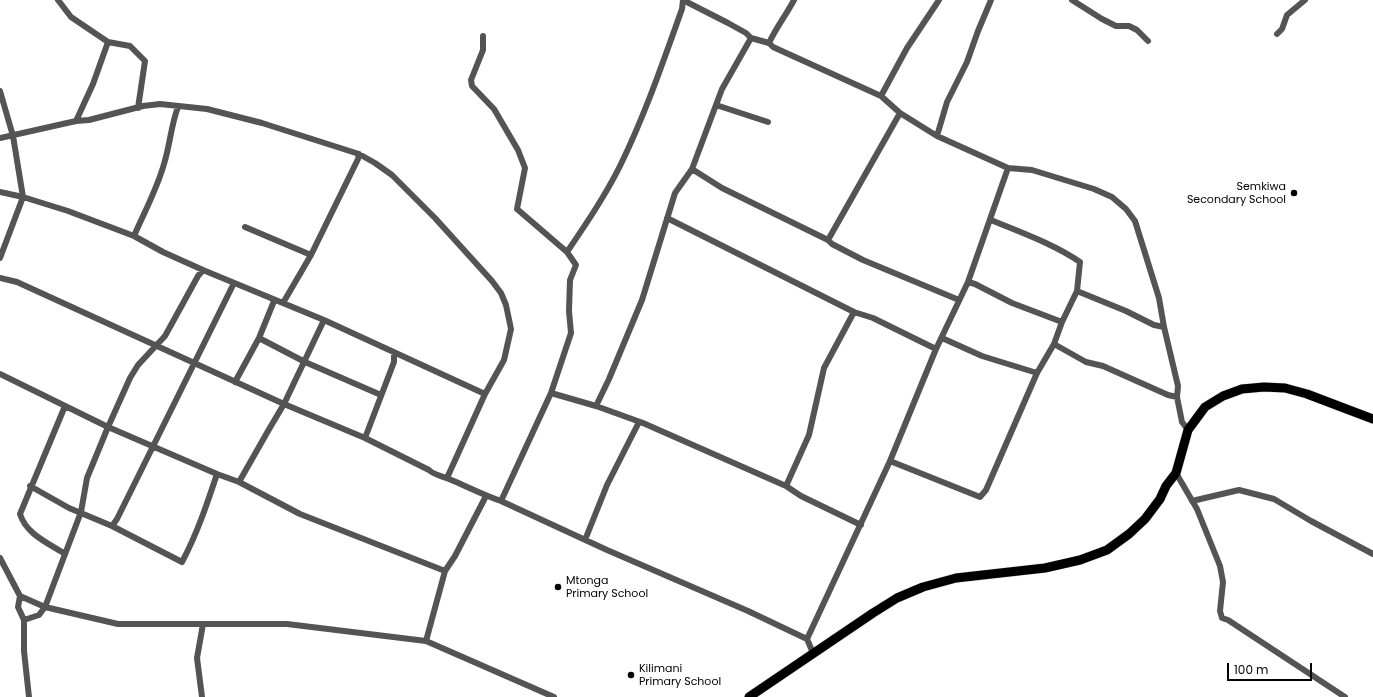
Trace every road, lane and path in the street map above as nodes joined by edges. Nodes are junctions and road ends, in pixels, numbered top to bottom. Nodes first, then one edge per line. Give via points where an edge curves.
1 (58, 0) edge
2 (683, 0) edge
3 (794, 0) edge
4 (939, 0) edge
5 (991, 0) edge
6 (1072, 0) edge
7 (1305, 0) edge
8 (1277, 34) dead end
9 (483, 36) dead end
10 (751, 38) junction
11 (1148, 40) dead end
12 (108, 42) junction
13 (769, 43) junction
14 (0, 91) edge
15 (881, 96) junction
16 (716, 105) junction
17 (178, 107) junction
18 (138, 108) junction
19 (900, 113) junction
20 (76, 121) junction
21 (768, 122) dead end
22 (13, 136) junction
23 (937, 136) junction
24 (0, 138) edge
25 (359, 154) junction
26 (692, 168) junction
27 (1008, 168) junction
28 (0, 192) edge
29 (23, 197) junction
30 (667, 218) junction
31 (991, 220) junction
32 (245, 227) dead end
33 (134, 236) junction
34 (828, 240) junction
35 (567, 252) junction
36 (311, 255) junction
37 (0, 258) edge
38 (203, 270) junction
39 (0, 278) edge
40 (968, 282) junction
41 (234, 283) junction
42 (1077, 291) junction
43 (274, 300) junction
44 (959, 300) junction
45 (283, 303) junction
46 (854, 312) junction
47 (324, 320) junction
48 (1062, 322) junction
49 (1164, 326) junction
50 (259, 338) junction
51 (942, 338) junction
52 (1054, 344) junction
53 (156, 346) junction
54 (936, 349) junction
55 (394, 353) junction
56 (305, 362) junction
57 (195, 363) junction
58 (1037, 373) junction
59 (0, 374) edge
60 (235, 382) junction
61 (485, 394) junction
62 (551, 394) junction
63 (381, 395) junction
64 (1176, 397) junction
65 (284, 404) junction
66 (65, 406) junction
67 (596, 406) junction
68 (1373, 419) edge
69 (639, 422) junction
70 (108, 427) junction
71 (1188, 430) junction
72 (365, 438) junction
73 (153, 446) junction
74 (890, 461) junction
75 (1176, 473) junction
76 (217, 474) junction
77 (447, 478) junction
78 (240, 482) junction
79 (30, 486) junction
80 (786, 486) junction
81 (486, 496) junction
82 (501, 501) junction
83 (1192, 501) junction
84 (80, 512) junction
85 (861, 524) junction
86 (112, 526) junction
87 (584, 540) junction
88 (65, 554) junction
89 (1373, 554) edge
90 (0, 558) edge
91 (445, 571) junction
92 (20, 596) junction
93 (45, 607) junction
94 (24, 620) junction
95 (203, 624) junction
96 (807, 639) junction
97 (426, 641) junction
98 (813, 653) junction
99 (29, 697) edge
100 (202, 697) edge
101 (554, 697) edge
102 (749, 697) edge
103 (1345, 697) edge

1 - 12 street via 71,16
2 - 10 street
2 - 35 street via 653,90 620,166
3 - 13 street
4 - 15 street via 907,48
5 - 23 street via 967,62 947,102
6 - 11 street via 1116,26 1129,26 1137,30
7 - 8 street via 1287,15 1282,29
9 - 35 street via 483,50 471,80 472,86 494,109 518,150 525,168 517,209
10 - 13 street
10 - 16 street via 722,89
12 - 18 street via 130,46 145,61
12 - 20 street
13 - 15 street
14 - 22 street
15 - 19 street
16 - 21 street
16 - 26 street
17 - 18 street via 160,104
17 - 25 street via 207,109 262,123
17 - 33 street via 164,165
18 - 20 street
19 - 23 street
19 - 34 street
20 - 22 street
22 - 24 street
22 - 29 street
23 - 27 street
25 - 36 street
25 - 61 street via 392,175 409,191 501,293 512,328 504,360
26 - 30 street via 675,193
26 - 34 street via 722,188
27 - 31 street
27 - 49 street via 1032,170 1094,189 1112,197 1126,209 1135,222 1159,298
28 - 29 street
29 - 33 street
29 - 37 street
30 - 46 street
30 - 67 street via 642,300
31 - 40 street via 978,249
31 - 42 street via 1072,256 1080,262
32 - 36 street
33 - 38 street
34 - 44 street via 864,260
35 - 62 street via 576,265 570,280 571,333
36 - 45 street
38 - 41 street
38 - 53 street via 165,336
39 - 53 street via 17,282
40 - 44 street
40 - 48 street via 1012,303
41 - 43 street
41 - 57 street
42 - 48 street
42 - 49 street via 1154,325
43 - 45 street
43 - 50 street
44 - 51 street
45 - 47 street
46 - 54 street via 873,318
46 - 80 street via 824,368 809,435
47 - 55 street
47 - 56 street
48 - 52 street
49 - 64 street via 1178,386
50 - 56 street
50 - 60 street
51 - 54 street
51 - 58 street via 982,356
52 - 58 street
52 - 64 street via 1086,362 1103,366
53 - 57 street
53 - 70 street via 130,378
54 - 74 street
55 - 61 street
55 - 63 street via 394,362
56 - 63 street
56 - 65 street
57 - 60 street
57 - 73 street
58 - 74 street via 986,490 980,497
59 - 66 street
60 - 65 street
61 - 77 street
62 - 67 street
62 - 82 street
63 - 72 street
64 - 71 street via 1182,422
65 - 72 street
65 - 78 street
66 - 70 street
66 - 79 street
67 - 69 street
68 - 71 highway via 1307,394 1285,388 1264,387 1242,389 1223,396 1205,407
69 - 80 street
69 - 87 street via 607,485
70 - 73 street
70 - 84 street via 87,478
71 - 75 highway
72 - 77 street via 432,473
73 - 76 street
73 - 86 street
74 - 85 street
75 - 83 street
75 - 98 highway via 1145,519 1107,550 1080,560 1052,566 956,578 924,587 891,602
76 - 78 street
76 - 86 street via 195,537 182,562
77 - 81 street
78 - 91 street via 300,514
79 - 84 street
79 - 88 street via 20,514 21,520 32,533
80 - 85 street via 800,496
81 - 82 street
81 - 91 street
82 - 87 street
83 - 89 street via 1239,490 1274,499
83 - 103 street via 1220,566 1223,582 1220,611 1222,618
84 - 86 street
84 - 88 street
85 - 96 street
87 - 96 street
88 - 93 street
90 - 92 street
91 - 97 street
92 - 93 street
92 - 94 street via 18,607
93 - 94 street via 39,615
93 - 95 street via 118,624
94 - 99 street via 24,651
95 - 97 street via 287,624
95 - 100 street via 197,658
96 - 98 street
97 - 101 street
98 - 102 highway

